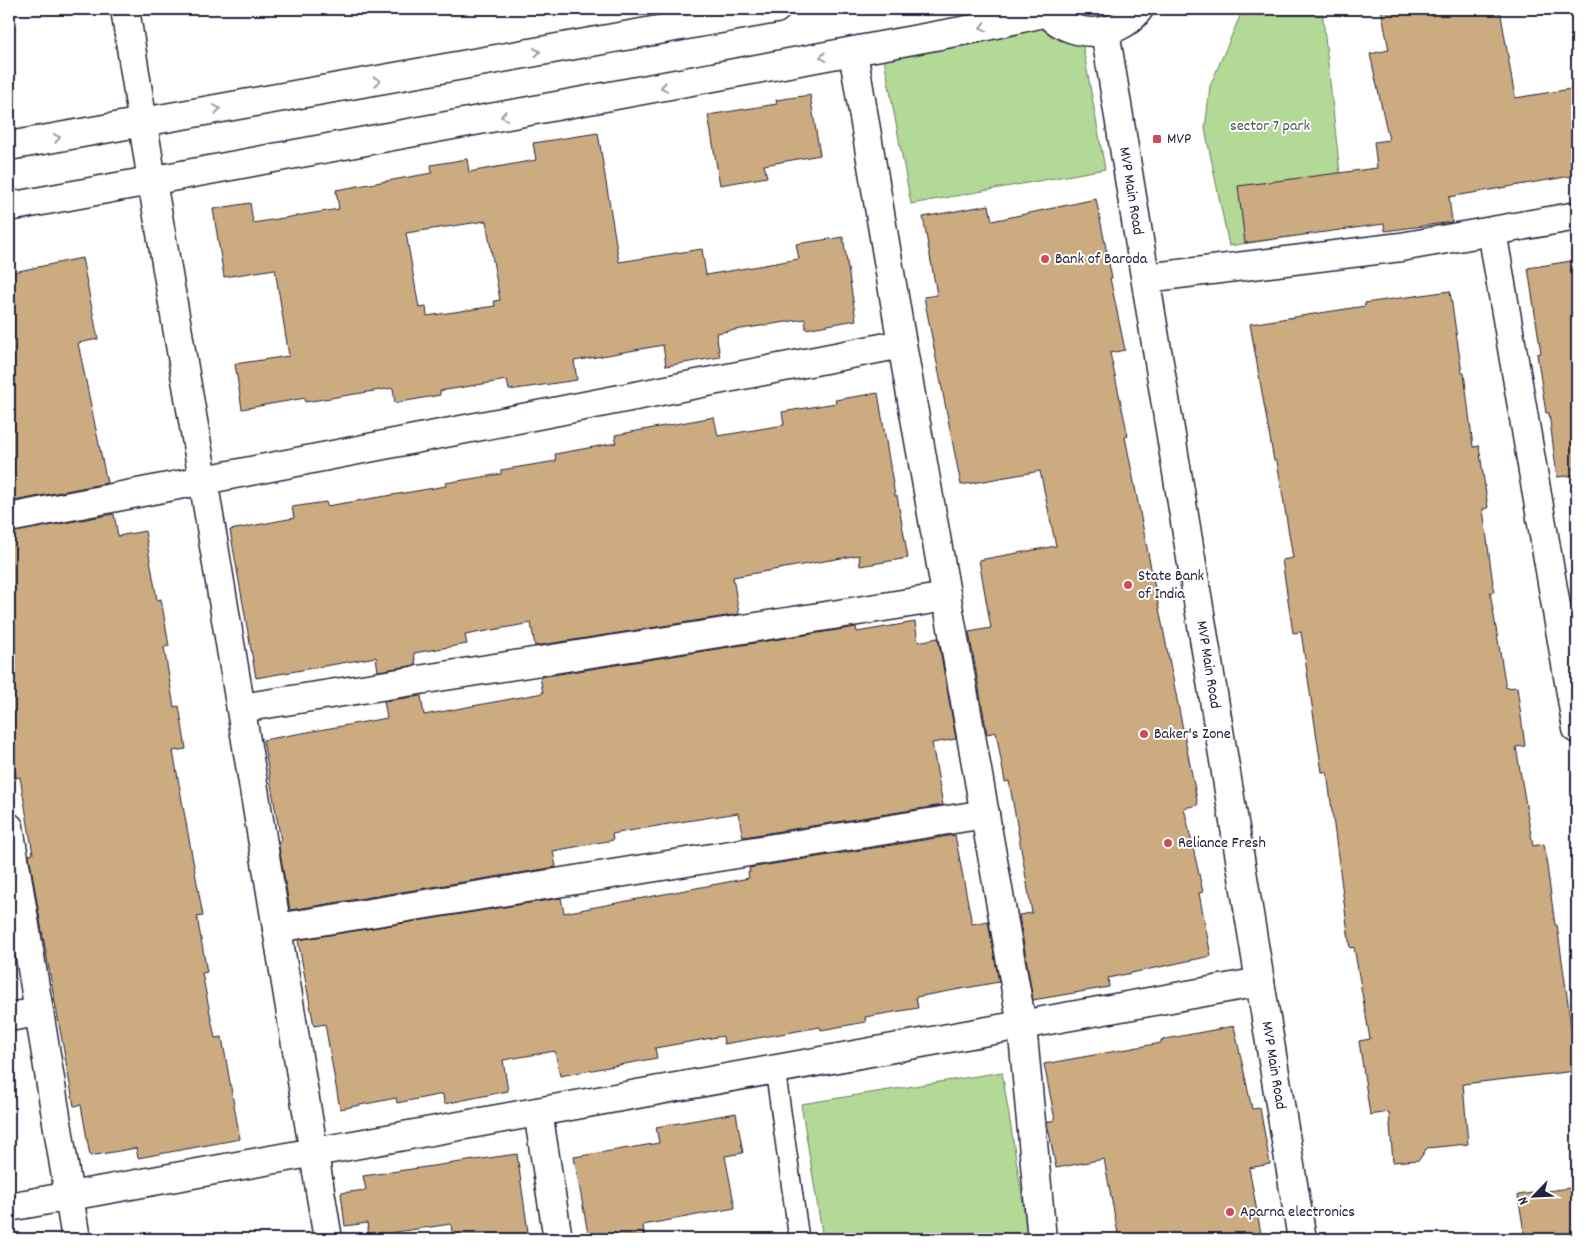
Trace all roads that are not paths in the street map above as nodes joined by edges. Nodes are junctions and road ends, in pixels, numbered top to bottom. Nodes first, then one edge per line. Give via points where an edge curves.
1 (125, 9) edge
2 (776, 9) edge
3 (1139, 9) edge
4 (1046, 10) edge
5 (1105, 31) junction
6 (853, 52) junction
7 (144, 123) junction
8 (9, 146) edge
9 (152, 181) junction
10 (9, 207) edge
11 (1577, 216) edge
12 (1492, 231) junction
13 (1146, 278) junction
14 (902, 344) junction
15 (203, 479) junction
16 (9, 518) edge
17 (947, 597) junction
18 (241, 708) junction
19 (1577, 729) edge
20 (985, 814) junction
21 (9, 827) edge
22 (277, 928) junction
23 (1260, 982) junction
24 (39, 1012) junction
25 (9, 1017) edge
26 (1022, 1025) junction
27 (776, 1069) junction
28 (538, 1112) junction
29 (314, 1152) junction
30 (69, 1196) junction
31 (9, 1207) edge
32 (76, 1239) edge
33 (328, 1239) edge
34 (558, 1239) edge
35 (799, 1239) edge
36 (1042, 1239) edge
37 (1302, 1239) edge

1 - 7 street
7 -> 2 street
3 - 5 street via 1122,24
4 - 5 street via 1059,23 1073,29
4 -> 6 street via 978,28
5 - 13 street, MVP Main Road
6 -> 9 street
6 - 14 street
8 -> 7 street
7 - 9 street
9 - 10 street
9 - 15 street
11 - 12 street
12 - 13 street via 1401,247
12 - 19 street
13 - 23 street, MVP Main Road
14 - 15 street
14 - 17 street
15 - 16 street
15 - 18 street
17 - 18 street
17 - 20 street
18 - 22 street
20 - 22 street
20 - 26 street
21 - 24 street
22 - 29 street
23 - 26 street
23 - 37 street, MVP Main Road
24 - 25 street
24 - 30 street
26 - 27 street
26 - 36 street
27 - 28 street
27 - 35 lane
28 - 29 street
28 - 34 street
29 - 30 street
29 - 33 street
30 - 31 street
30 - 32 street

